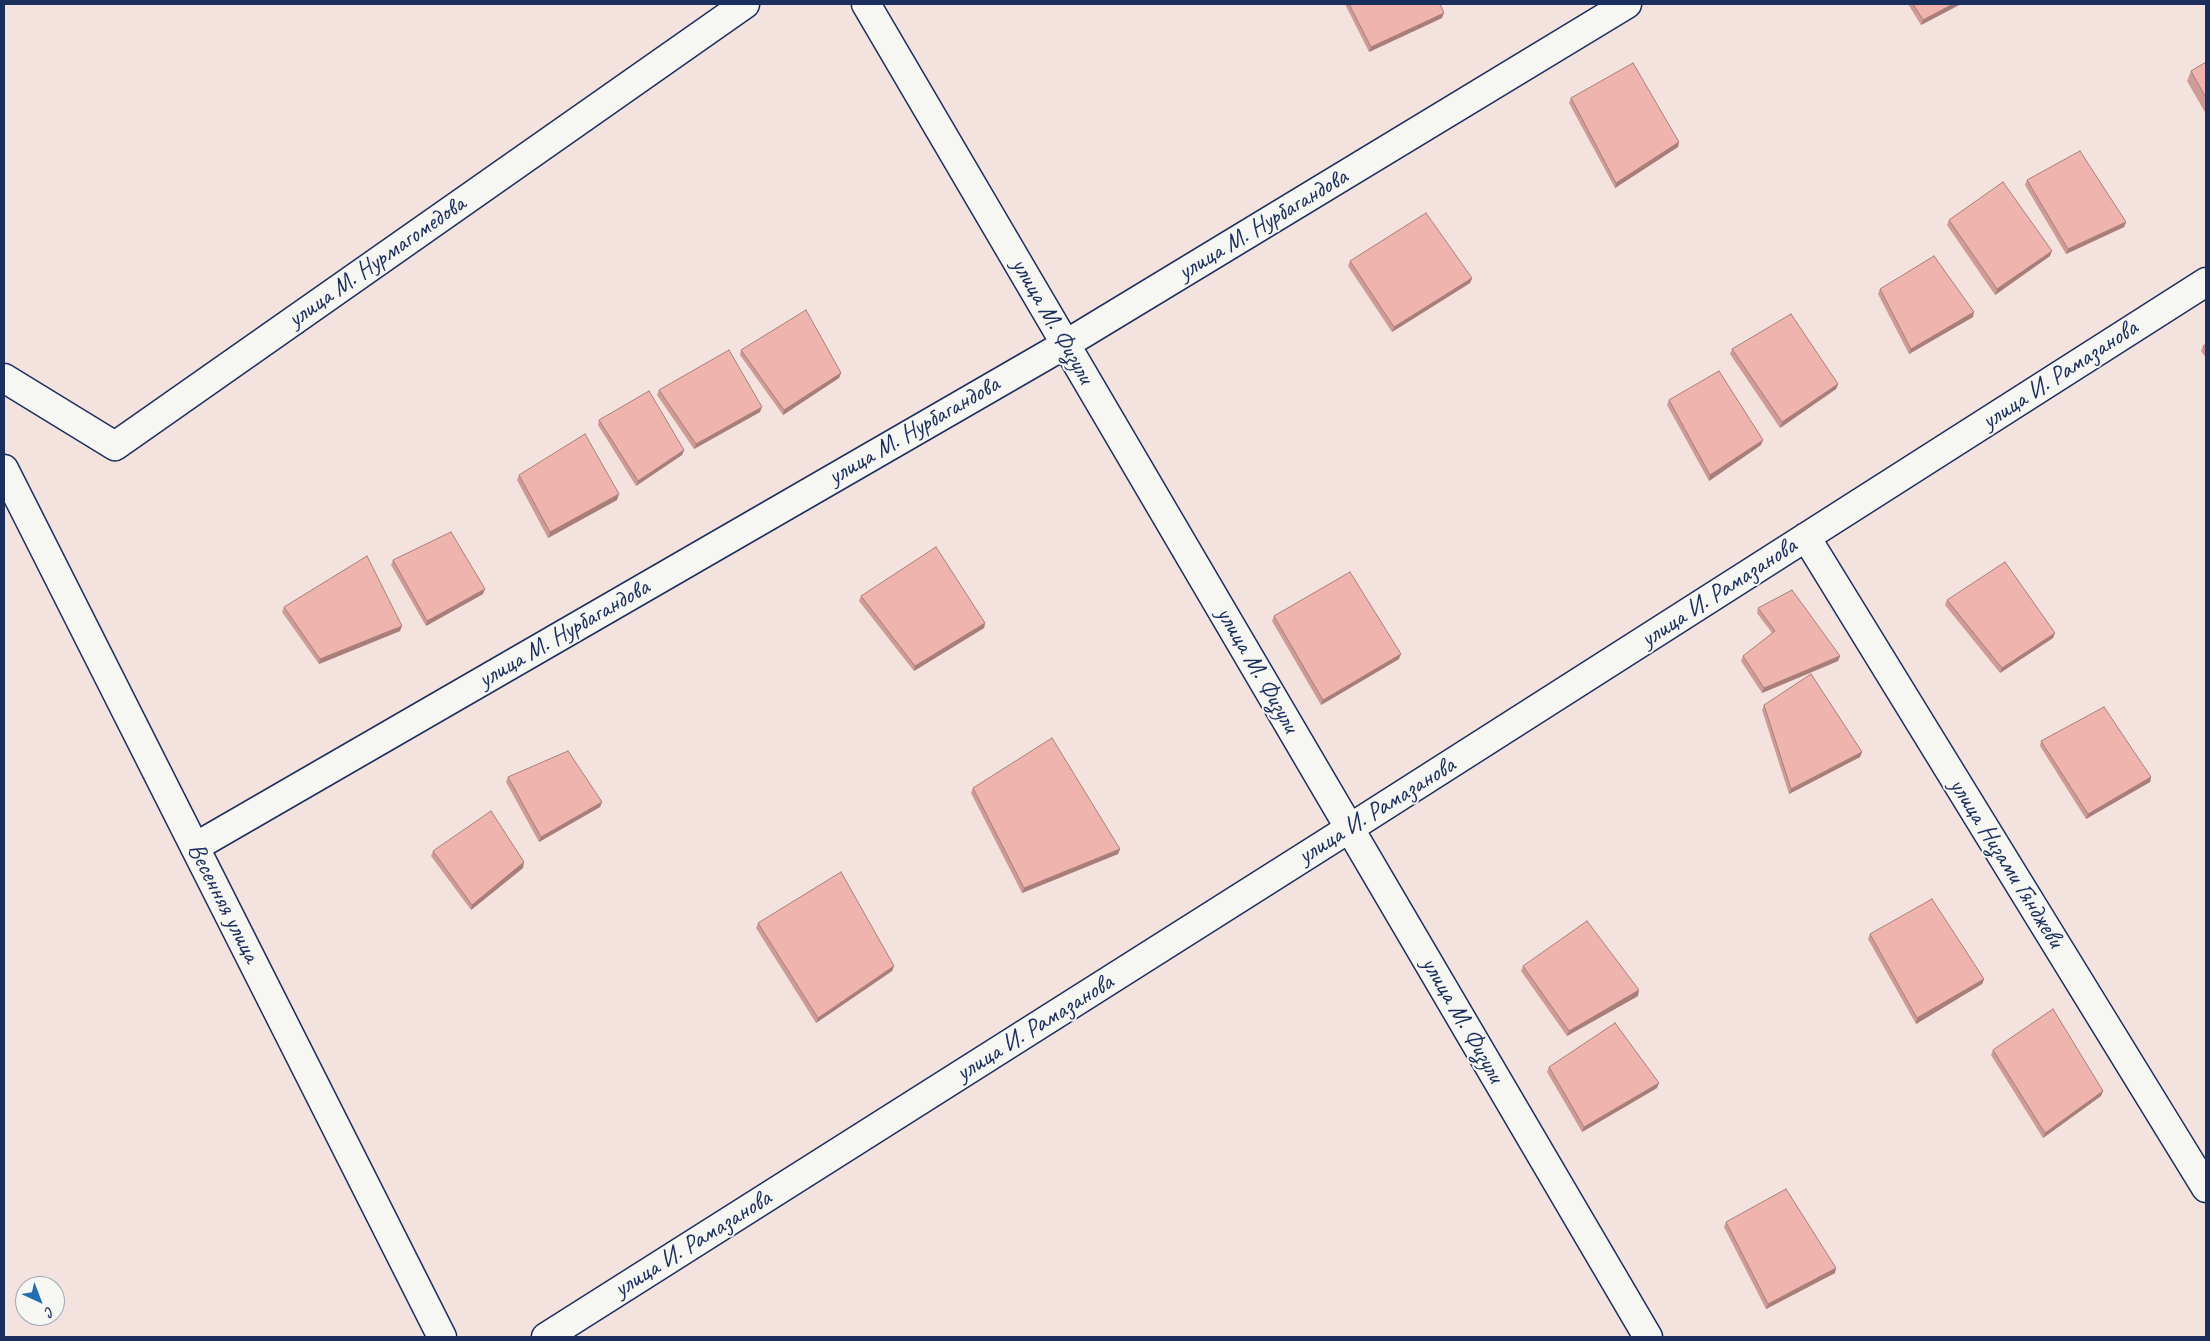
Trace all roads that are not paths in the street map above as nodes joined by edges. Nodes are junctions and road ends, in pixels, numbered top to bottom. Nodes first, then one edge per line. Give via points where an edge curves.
1 (745, 4) edge
2 (866, 4) edge
3 (1627, 4) edge
4 (2206, 282) edge
5 (1066, 344) junction
6 (4, 378) edge
7 (4, 469) edge
8 (1806, 537) junction
9 (1350, 828) junction
10 (195, 847) junction
11 (2206, 1188) edge
12 (442, 1337) edge
13 (546, 1337) edge
14 (1648, 1337) edge

1 - 6 street, улица М. Нурмагомедова via 115,446
2 - 5 street, улица М. Физули
3 - 5 street, улица М. Нурбагандова
4 - 8 street, улица И. Рамазанова
5 - 9 street, улица М. Физули
5 - 10 street, улица М. Нурбагандова
7 - 10 street, Весенняя улица
8 - 9 street, улица И. Рамазанова
8 - 11 street, улица Низами Гянджеви
9 - 13 street, улица И. Рамазанова
9 - 14 street, улица М. Физули
10 - 12 street, Весенняя улица

